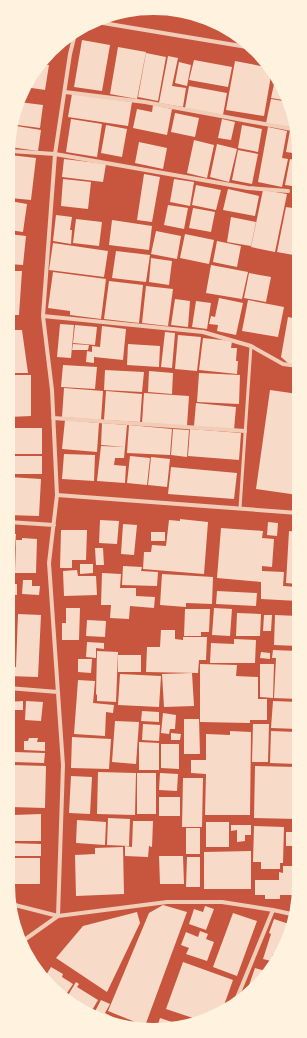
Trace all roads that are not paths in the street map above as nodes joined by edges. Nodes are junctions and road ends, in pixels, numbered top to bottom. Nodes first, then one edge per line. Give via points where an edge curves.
1 (104, 23) edge
2 (74, 40) edge
3 (241, 46) edge
4 (66, 92) junction
5 (291, 129) edge
6 (14, 151) edge
7 (55, 154) junction
8 (288, 191) dead end
9 (42, 316) junction
10 (251, 346) junction
11 (293, 365) edge
12 (53, 418) junction
13 (245, 431) junction
14 (58, 495) junction
15 (240, 508) junction
16 (293, 512) edge
17 (14, 522) edge
18 (54, 525) junction
19 (14, 688) edge
20 (58, 692) junction
21 (16, 905) edge
22 (273, 910) junction
23 (290, 914) edge
24 (58, 916) junction
25 (26, 939) edge
26 (238, 995) edge

1 - 3 street
2 - 4 street
4 - 5 street via 145,102
4 - 7 street
6 - 7 street
7 - 8 street via 248,188
7 - 9 street
9 - 10 street via 203,332
9 - 12 street via 52,390
10 - 11 street via 283,364
10 - 13 lane
12 - 13 street
12 - 14 street
13 - 15 lane
14 - 15 street
14 - 18 street
15 - 16 street
17 - 18 street
18 - 20 street via 50,563
19 - 20 street
20 - 24 street via 63,765
21 - 24 street
22 - 23 street
22 - 24 street via 222,902 167,902
22 - 26 street
24 - 25 street

